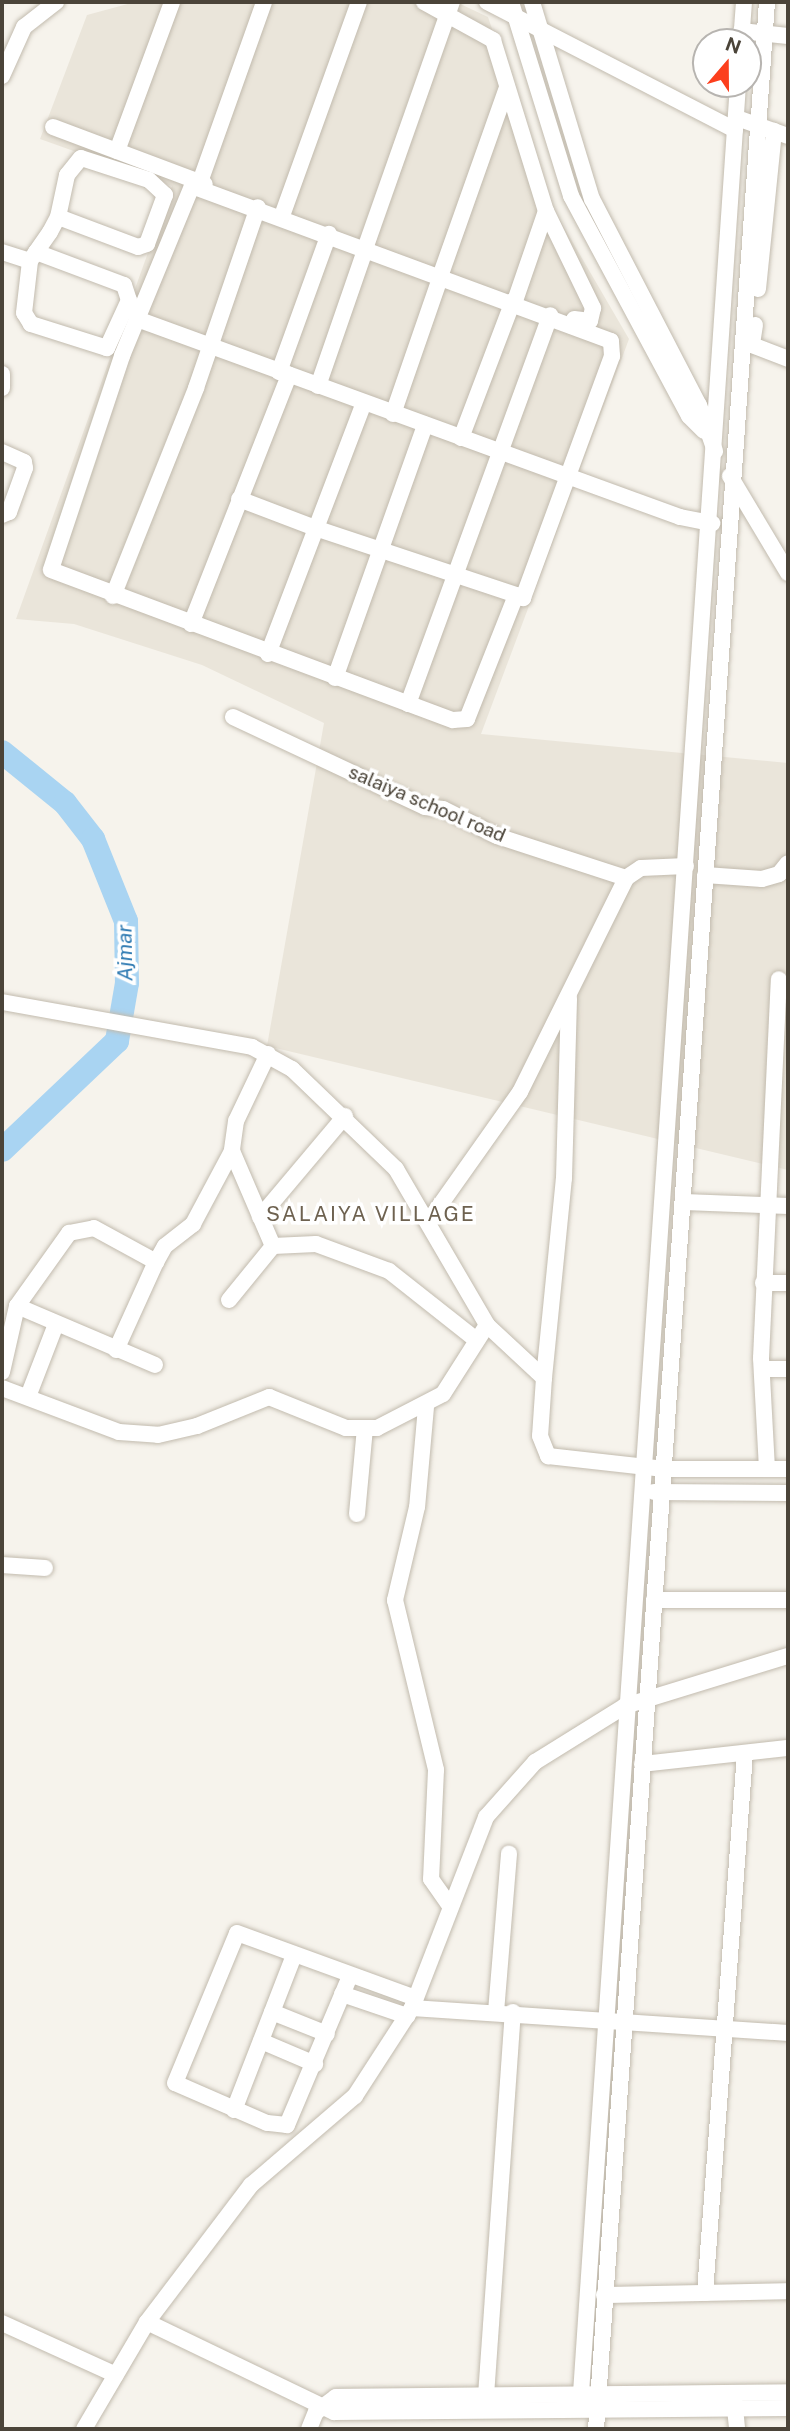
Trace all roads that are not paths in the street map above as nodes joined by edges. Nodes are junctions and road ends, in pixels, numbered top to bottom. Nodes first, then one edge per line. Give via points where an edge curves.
1 (172, 2) edge
2 (264, 2) edge
3 (359, 2) edge
4 (424, 2) edge
5 (487, 2) edge
6 (532, 2) edge
7 (744, 2) edge
8 (767, 2) edge
9 (48, 4) edge
10 (450, 8) edge
11 (513, 9) edge
12 (742, 28) edge
13 (540, 29) junction
14 (762, 33) edge
15 (766, 33) junction
16 (788, 36) edge
17 (2, 76) edge
18 (508, 87) junction
19 (737, 98) edge
20 (736, 124) junction
21 (53, 127) dead end
22 (775, 131) edge
23 (117, 151) junction
24 (200, 182) junction
25 (258, 207) junction
26 (547, 211) junction
27 (283, 213) junction
28 (58, 217) junction
29 (329, 234) junction
30 (366, 245) junction
31 (2, 252) edge
32 (33, 257) junction
33 (442, 273) junction
34 (514, 299) junction
35 (550, 315) junction
36 (137, 319) junction
37 (210, 346) junction
38 (788, 359) edge
39 (2, 374) edge
40 (284, 374) junction
41 (318, 386) junction
42 (2, 388) edge
43 (364, 403) junction
44 (393, 414) junction
45 (425, 425) junction
46 (704, 432) junction
47 (461, 438) junction
48 (2, 452) edge
49 (500, 452) junction
50 (716, 452) junction
51 (569, 475) junction
52 (730, 477) junction
53 (239, 499) junction
54 (2, 515) edge
55 (712, 523) junction
56 (318, 529) junction
57 (379, 549) junction
58 (783, 556) edge
59 (788, 573) edge
60 (452, 574) junction
61 (113, 596) junction
62 (516, 596) junction
63 (191, 624) junction
64 (268, 654) junction
65 (335, 678) junction
66 (408, 704) junction
67 (233, 717) dead end
68 (788, 863) edge
69 (686, 866) junction
70 (705, 875) junction
71 (626, 878) junction
72 (684, 896) junction
73 (704, 898) junction
74 (779, 979) dead end
75 (569, 992) junction
76 (8, 1004) edge
77 (268, 1054) junction
78 (345, 1116) junction
79 (232, 1151) junction
80 (684, 1202) junction
81 (765, 1205) junction
82 (788, 1206) edge
83 (260, 1217) junction
84 (428, 1222) junction
85 (273, 1247) junction
86 (156, 1262) junction
87 (763, 1283) junction
88 (788, 1283) edge
89 (229, 1300) dead end
90 (17, 1306) junction
91 (56, 1324) junction
92 (487, 1325) junction
93 (475, 1339) junction
94 (116, 1350) junction
95 (155, 1365) dead end
96 (762, 1369) junction
97 (788, 1369) edge
98 (2, 1372) edge
99 (544, 1378) junction
100 (2, 1388) edge
101 (29, 1394) junction
102 (426, 1407) junction
103 (365, 1428) junction
104 (647, 1467) junction
105 (664, 1469) junction
106 (767, 1469) junction
107 (788, 1469) edge
108 (645, 1492) junction
109 (662, 1492) junction
110 (788, 1493) edge
111 (357, 1514) dead end
112 (2, 1565) edge
113 (45, 1568) dead end
114 (654, 1600) junction
115 (788, 1600) edge
116 (788, 1656) edge
117 (646, 1699) junction
118 (625, 1706) junction
119 (788, 1748) edge
120 (746, 1753) junction
121 (642, 1764) junction
122 (509, 1854) dead end
123 (449, 1905) junction
124 (294, 1955) junction
125 (350, 1976) junction
126 (342, 1994) junction
127 (412, 2007) junction
128 (272, 2012) junction
129 (496, 2012) junction
130 (513, 2012) junction
131 (623, 2022) junction
132 (605, 2024) junction
133 (725, 2028) junction
134 (788, 2033) edge
135 (327, 2034) junction
136 (261, 2041) junction
137 (315, 2064) junction
138 (234, 2110) junction
139 (788, 2291) edge
140 (705, 2293) junction
141 (604, 2295) junction
142 (147, 2322) junction
143 (2, 2323) edge
144 (116, 2375) junction
145 (788, 2392) edge
146 (486, 2396) junction
147 (735, 2401) junction
148 (320, 2408) junction
149 (591, 2409) edge
150 (788, 2409) edge
151 (84, 2429) edge
152 (309, 2429) edge
153 (737, 2429) edge

1 - 23 street
2 - 24 street
3 - 27 street
4 - 10 street
5 - 11 street
6 - 13 street
7 - 12 street
8 - 15 street
9 - 17 street via 24,27
10 - 18 street via 493,40
10 - 30 street
11 - 13 street
11 - 46 street via 571,196 657,361 689,416
13 - 20 street
13 - 46 street via 592,199 699,405
14 - 15 street
15 - 16 street
15 - 22 street
18 - 26 street
18 - 33 street
19 - 20 street
20 - 22 street
20 - 50 street
21 - 23 street
22 - 38 street via 752,345
22 - 52 street
23 - 24 street
24 - 27 street
25 - 29 street
25 - 36 street via 192,186
25 - 37 street
26 - 34 street
26 - 34 street via 593,315 583,322
27 - 30 street
28 - 28 street via 67,174 81,158 149,180 165,195 147,244 138,247
28 - 32 street
29 - 30 street
29 - 40 street
30 - 33 street
30 - 41 street
31 - 32 street
32 - 32 street via 24,313 31,324 107,348 129,300 124,285
33 - 34 street
33 - 44 street
34 - 35 street
34 - 47 street
35 - 49 street
35 - 51 street via 611,341 612,356
36 - 37 street
36 - 61 street via 51,564 56,574
37 - 40 street
37 - 61 street
39 - 42 street
40 - 41 street
40 - 53 street
41 - 43 street
43 - 44 street
43 - 56 street
44 - 45 street
45 - 47 street
45 - 57 street
46 - 50 street
47 - 49 street
48 - 54 street via 24,463 9,512
49 - 51 street
49 - 60 street
50 - 52 street
50 - 55 street
51 - 55 street via 680,517
51 - 62 street via 523,598
52 - 58 street
52 - 70 street
53 - 56 street
53 - 63 street
55 - 69 street
56 - 57 street
56 - 64 street
57 - 60 street
57 - 65 street
58 - 59 street
60 - 62 street
60 - 66 street
61 - 63 street
62 - 66 street via 467,719 453,720
63 - 64 street
64 - 65 street
65 - 66 street
67 - 71 street, salaiya school road via 425,807 443,809 497,836
68 - 70 street via 779,874 762,879
69 - 71 street via 641,868
69 - 72 street
70 - 73 street
71 - 75 street
72 - 73 street
72 - 104 street
73 - 80 street
74 - 81 street
75 - 84 street via 520,1092
75 - 99 street via 564,1178
76 - 77 street via 252,1047
77 - 78 street
77 - 79 street via 236,1121
78 - 83 street
78 - 84 street via 396,1169
79 - 83 street
79 - 86 street via 193,1224 165,1246
80 - 81 street
80 - 105 street
81 - 82 street
81 - 87 street
83 - 85 street
84 - 92 street
85 - 89 street
85 - 93 street via 316,1244 389,1271
86 - 90 street via 94,1228 78,1227
86 - 94 street
87 - 88 street
87 - 96 street
90 - 91 street
90 - 98 street
91 - 94 street
91 - 101 street
92 - 93 street
92 - 99 street
93 - 102 street via 448,1387
94 - 95 street
96 - 97 street
96 - 106 street
99 - 104 street via 542,1451 565,1460
100 - 101 street
101 - 103 street via 120,1432 158,1435 197,1426 269,1397 317,1420
102 - 103 street
102 - 123 street via 416,1507 395,1601 436,1770 432,1879
103 - 111 street
104 - 105 street
104 - 108 street
105 - 106 street
105 - 109 street
106 - 107 street
108 - 109 street
108 - 118 street
109 - 110 street
109 - 114 street
112 - 113 street
114 - 115 street
114 - 117 street
116 - 117 street
117 - 118 street
117 - 121 street
118 - 123 street via 535,1762 518,1780 486,1817
118 - 132 street
119 - 120 street
120 - 121 street
120 - 133 street
121 - 131 street
122 - 129 street
123 - 127 street
124 - 125 street
124 - 128 street
124 - 138 street via 237,1933 178,2072 175,2083 184,2090
125 - 126 street
125 - 127 street
126 - 127 street
126 - 135 street
127 - 129 street
127 - 142 street via 355,2096 251,2185
128 - 135 street
128 - 136 street
129 - 130 street
130 - 132 street via 591,2016
130 - 146 street
131 - 132 street
131 - 133 street
131 - 141 street
132 - 149 street
133 - 134 street
133 - 140 street
135 - 137 street
136 - 137 street
136 - 138 street
137 - 138 street via 287,2124
139 - 140 street
140 - 141 street
141 - 149 street
142 - 144 street
142 - 148 street
143 - 144 street
144 - 151 street
145 - 147 street
146 - 148 street via 337,2397
146 - 149 street
147 - 149 street
147 - 150 street
147 - 153 street
148 - 149 street
148 - 152 street

